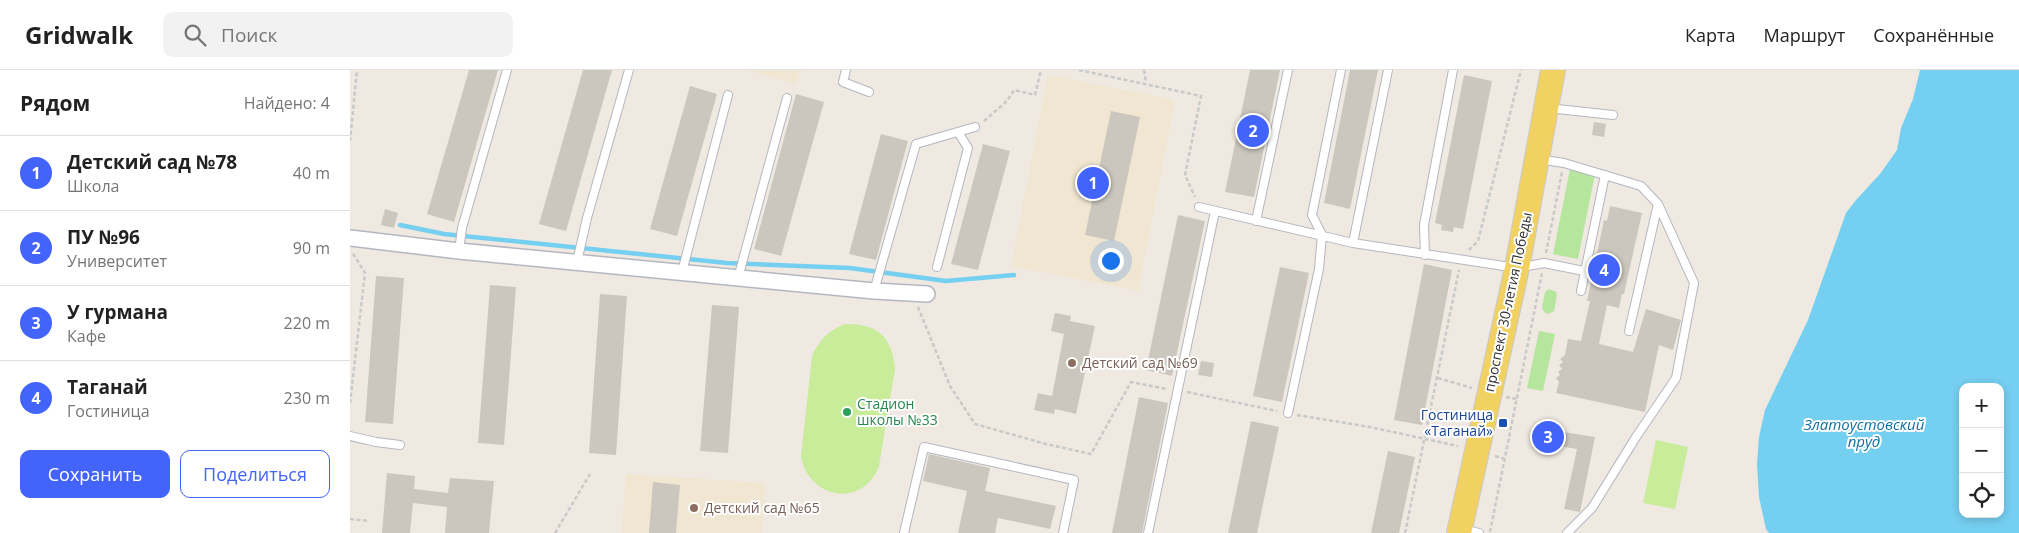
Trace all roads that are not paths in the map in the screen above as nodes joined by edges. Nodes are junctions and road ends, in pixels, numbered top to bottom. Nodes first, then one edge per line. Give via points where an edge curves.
1 (507, 70) edge
2 (629, 70) edge
3 (846, 70) edge
4 (1288, 70) edge
5 (1341, 70) edge
6 (1388, 70) edge
7 (1454, 70) edge
8 (1553, 70) edge
9 (868, 92) dead end
10 (728, 95) dead end
11 (787, 98) dead end
12 (1546, 108) junction
13 (1613, 116) dead end
14 (974, 127) road end
15 (958, 132) junction
16 (1536, 159) junction
17 (1605, 175) junction
18 (1658, 204) junction
19 (1199, 207) road end
20 (1215, 211) junction
21 (1256, 221) junction
22 (1322, 235) junction
23 (350, 238) edge
24 (1353, 243) junction
25 (459, 251) junction
26 (1425, 255) junction
27 (577, 262) junction
28 (937, 267) dead end
29 (1517, 268) junction
30 (1584, 271) junction
31 (682, 272) junction
32 (738, 278) junction
33 (874, 291) junction
34 (1581, 291) dead end
35 (920, 294) road end
36 (1629, 331) dead end
37 (1288, 413) road end
38 (350, 436) edge
39 (400, 445) dead end
40 (1466, 532) edge
41 (904, 533) edge
42 (1063, 533) edge
43 (1148, 533) edge
44 (1567, 533) edge

1 - 25 lane via 462,228
2 - 27 lane
3 - 9 lane via 843,82
4 - 21 lane
5 - 22 lane via 1312,215
6 - 24 lane
7 - 26 lane via 1424,225
8 - 12 main road, проспект 30-летия Победы
10 - 31 lane
11 - 32 lane
12 - 13 lane
12 - 16 main road, проспект 30-летия Победы
14 - 15 lane
15 - 28 lane via 968,148
15 - 33 lane via 916,144
16 - 17 lane
16 - 29 main road, проспект 30-летия Победы
17 - 18 lane via 1641,186
17 - 30 lane
18 - 36 lane
18 - 44 lane via 1694,283 1676,378 1592,508
19 - 20 lane
20 - 21 lane
20 - 43 lane
21 - 22 lane
22 - 24 lane
22 - 37 lane via 1319,270
23 - 25 street
24 - 26 lane
25 - 27 street
26 - 29 lane
27 - 31 street
29 - 30 lane via 1544,263
29 - 40 main road, проспект 30-летия Победы
30 - 34 lane
31 - 32 street
32 - 33 street
33 - 35 street
38 - 39 lane
41 - 42 lane via 924,447 1074,480

